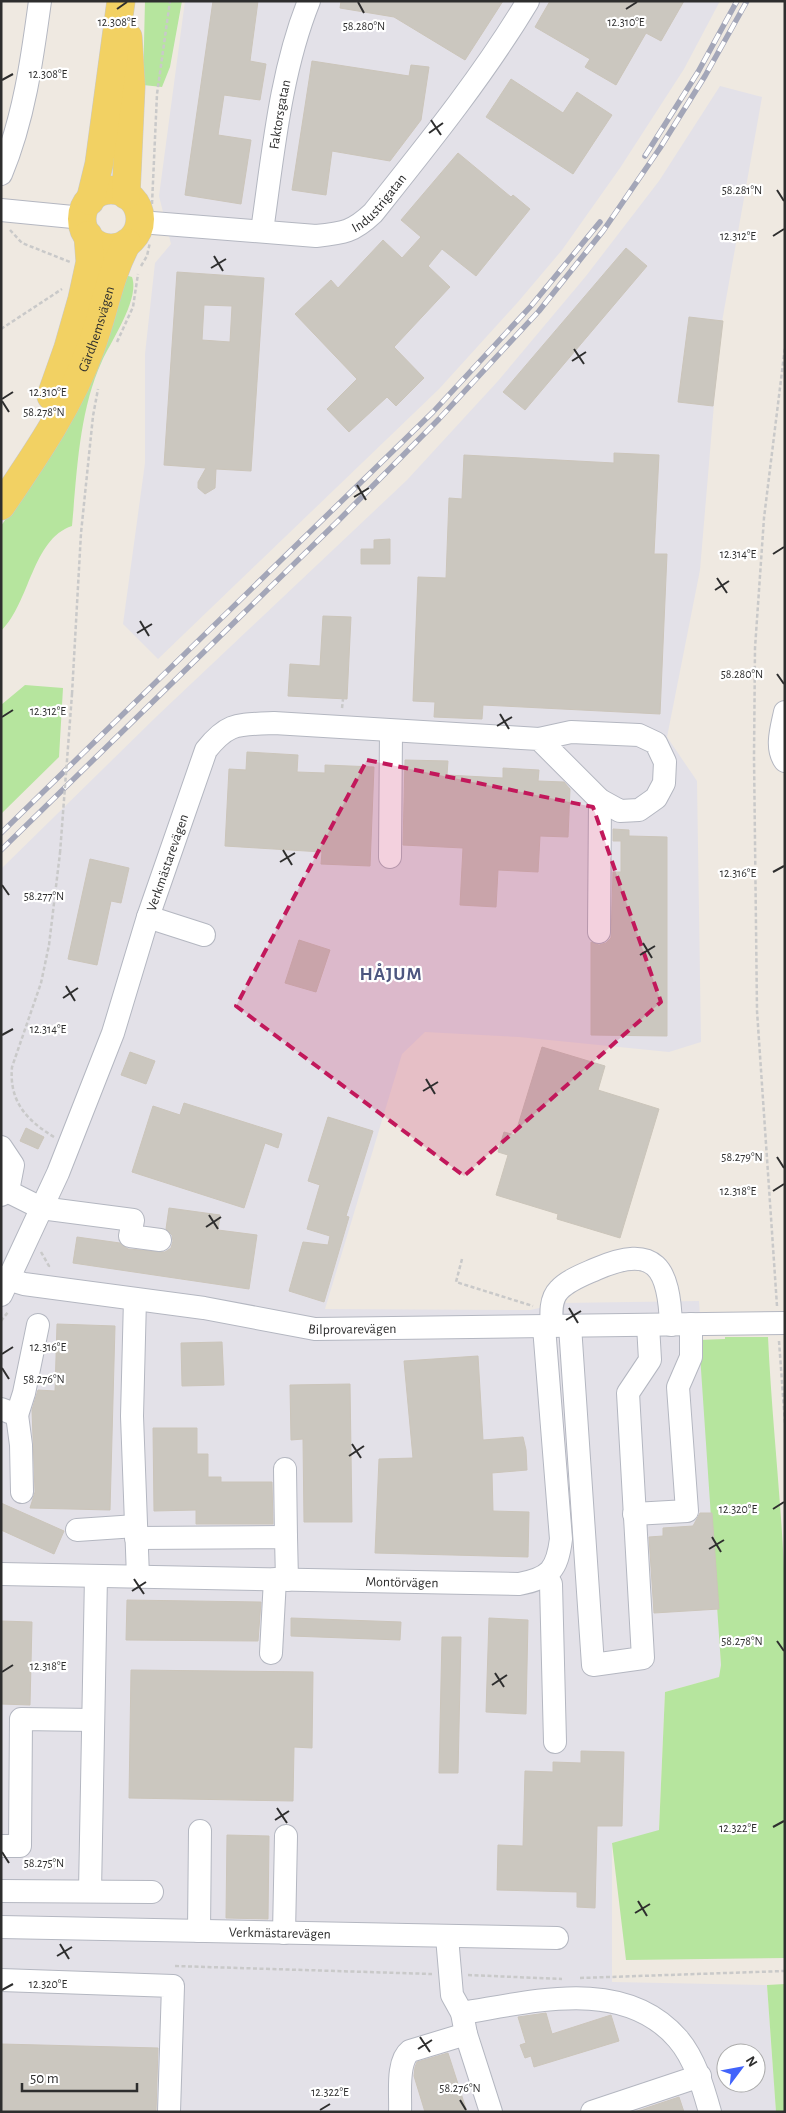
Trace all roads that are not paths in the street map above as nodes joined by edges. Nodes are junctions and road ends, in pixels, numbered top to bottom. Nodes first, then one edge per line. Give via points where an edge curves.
1 (40, 1) edge
2 (121, 1) edge
3 (125, 1) edge
4 (309, 1) edge
5 (528, 1) edge
6 (1, 174) edge
7 (126, 195) junction
8 (5, 210) edge
9 (87, 218) junction
10 (140, 230) junction
11 (262, 231) junction
12 (7, 497) edge
13 (785, 712) edge
14 (391, 730) junction
15 (539, 740) junction
16 (785, 761) edge
17 (600, 800) junction
18 (390, 857) dead end
19 (148, 917) junction
20 (600, 932) dead end
21 (204, 935) dead end
22 (1, 1147) edge
23 (4, 1191) edge
24 (41, 1208) junction
25 (160, 1240) dead end
26 (5, 1291) edge
27 (135, 1299) junction
28 (778, 1312) edge
29 (554, 1322) junction
30 (687, 1324) junction
31 (38, 1325) dead end
32 (648, 1325) junction
33 (650, 1360) junction
34 (678, 1386) junction
35 (9, 1412) edge
36 (285, 1469) dead end
37 (22, 1492) dead end
38 (634, 1514) junction
39 (77, 1530) dead end
40 (136, 1532) junction
41 (286, 1537) junction
42 (1, 1574) edge
43 (546, 1575) junction
44 (96, 1576) junction
45 (138, 1577) junction
46 (281, 1580) junction
47 (272, 1653) dead end
48 (93, 1720) junction
49 (555, 1742) dead end
50 (200, 1831) dead end
51 (286, 1836) dead end
52 (1, 1846) edge
53 (1, 1891) edge
54 (90, 1891) junction
55 (152, 1892) dead end
56 (1, 1927) edge
57 (199, 1931) junction
58 (284, 1933) junction
59 (447, 1937) junction
60 (557, 1938) dead end
61 (1, 1980) edge
62 (464, 2024) junction
63 (700, 2076) junction
64 (169, 2112) edge
65 (400, 2112) edge
66 (491, 2112) edge
67 (592, 2112) edge
68 (710, 2112) edge

1 - 6 street via 28,85 12,149
2 - 9 main road, Gärdhemsvägen via 99,164
3 - 7 main road via 131,86
4 - 11 street, Faktorsgatan via 292,58
5 - 11 street, Industrigatan via 503,43 452,114 373,213 358,226 345,233 316,236
7 - 9 main road via 104,192
7 - 10 main road via 138,209
8 - 9 street
9 - 10 main road via 96,243 106,248 117,248
9 - 12 main road, Gärdhemsvägen via 90,262 68,348
10 - 11 street, Industrigatan
10 - 12 main road, Gärdhemsvägen via 116,265 91,348 63,409
13 - 16 street via 780,751
14 - 15 street, Verkmästarevägen
14 - 18 street
14 - 19 street, Verkmästarevägen via 274,723 239,724 220,732 206,750
15 - 17 street, Verkmästarevägen
15 - 17 street, Verkmästarevägen via 571,732 639,735 656,743 666,762 664,783 656,798 639,810 620,811
17 - 20 street
19 - 21 street
19 - 24 street, Verkmästarevägen via 113,1033
22 - 23 street via 13,1165
23 - 24 street
24 - 25 street via 133,1220 130,1236
24 - 26 street, Verkmästarevägen
26 - 27 street, Bilprovarevägen via 40,1286
27 - 29 street, Bilprovarevägen via 315,1329
27 - 40 street via 132,1416
28 - 30 street, Bilprovarevägen
29 - 30 street via 559,1290 608,1264 633,1257 653,1262 665,1278 670,1298
29 - 32 street, Bilprovarevägen
29 - 38 street via 593,1665 643,1658
29 - 43 street via 561,1539 559,1560
30 - 32 street, Bilprovarevägen
30 - 34 street via 691,1357
31 - 35 street via 24,1393
32 - 33 street
33 - 34 street
33 - 38 street via 628,1393
34 - 38 street via 687,1511
35 - 37 street via 21,1445
36 - 41 street
39 - 40 street
40 - 41 street
40 - 45 street
41 - 46 street
42 - 44 street, Montörvägen
43 - 46 street, Montörvägen via 537,1581 519,1584
43 - 49 street via 550,1584
44 - 45 street, Montörvägen
44 - 48 street
45 - 46 street, Montörvägen
46 - 47 street
48 - 52 street via 21,1719 20,1846
48 - 54 street
50 - 57 street
51 - 58 street
53 - 54 street
54 - 55 street
56 - 57 street, Verkmästarevägen
57 - 58 street, Verkmästarevägen
58 - 59 street, Verkmästarevägen
59 - 60 street, Verkmästarevägen
59 - 62 street via 452,1995
61 - 64 street via 173,1986
62 - 63 street via 537,2001 587,1998 627,2004 652,2017 678,2039
62 - 65 street via 405,2055
62 - 66 street
63 - 67 street
63 - 68 street

